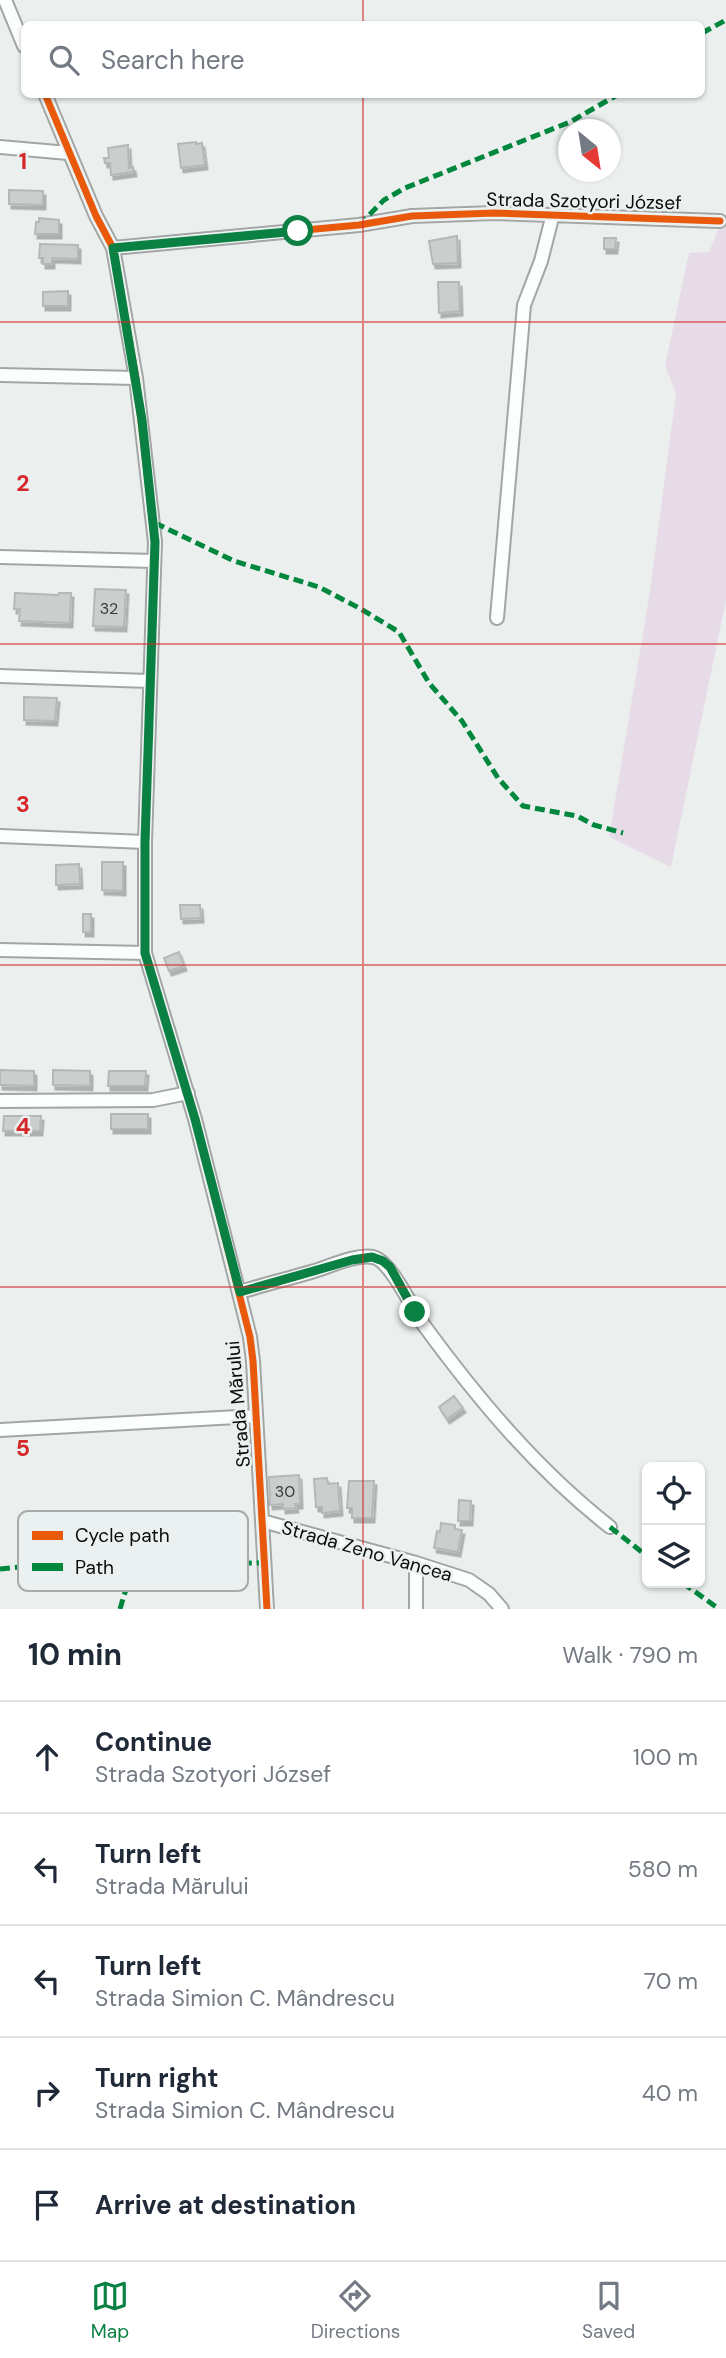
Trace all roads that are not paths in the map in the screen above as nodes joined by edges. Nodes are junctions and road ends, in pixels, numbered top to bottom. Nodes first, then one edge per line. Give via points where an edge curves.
1 (5, 0) edge
2 (21, 39) edge
3 (47, 98) edge
4 (0, 147) edge
5 (68, 153) junction
6 (553, 215) junction
7 (720, 221) dead end
8 (113, 248) junction
9 (0, 375) edge
10 (136, 378) junction
11 (0, 558) edge
12 (154, 561) junction
13 (497, 618) dead end
14 (0, 676) edge
15 (149, 681) junction
16 (0, 836) edge
17 (145, 842) junction
18 (0, 950) edge
19 (145, 953) junction
20 (188, 1093) junction
21 (0, 1101) edge
22 (240, 1292) junction
23 (256, 1416) junction
24 (0, 1430) edge
25 (262, 1521) junction
26 (610, 1527) dead end
27 (416, 1563) junction
28 (267, 1609) edge
29 (416, 1609) edge
30 (502, 1609) edge

1 - 2 street
3 - 5 street, Strada Mărului
4 - 5 street
5 - 8 street, Strada Mărului
6 - 7 street, Strada Szotyori József
6 - 8 street, Strada Szotyori József via 412,216
6 - 13 street, Strada Szotyori József via 524,305
8 - 10 street, Strada Mărului
9 - 10 street
10 - 12 street, Strada Mărului via 155,523
11 - 12 street
12 - 15 street, Strada Mărului
14 - 15 street
15 - 17 street, Strada Mărului
16 - 17 street
17 - 19 street, Strada Mărului
18 - 19 street
19 - 20 street, Strada Mărului
20 - 21 street via 153,1100
20 - 22 street, Strada Mărului
22 - 23 street, Strada Mărului via 253,1362
22 - 26 street via 352,1260 372,1257 383,1261 415,1312 531,1458
23 - 24 street, Strada Mărului
23 - 25 street, Strada Mărului
25 - 27 street, Strada Zeno Vancea
25 - 28 street, Strada Mărului
27 - 29 street
27 - 30 street, Strada Zeno Vancea via 469,1580

